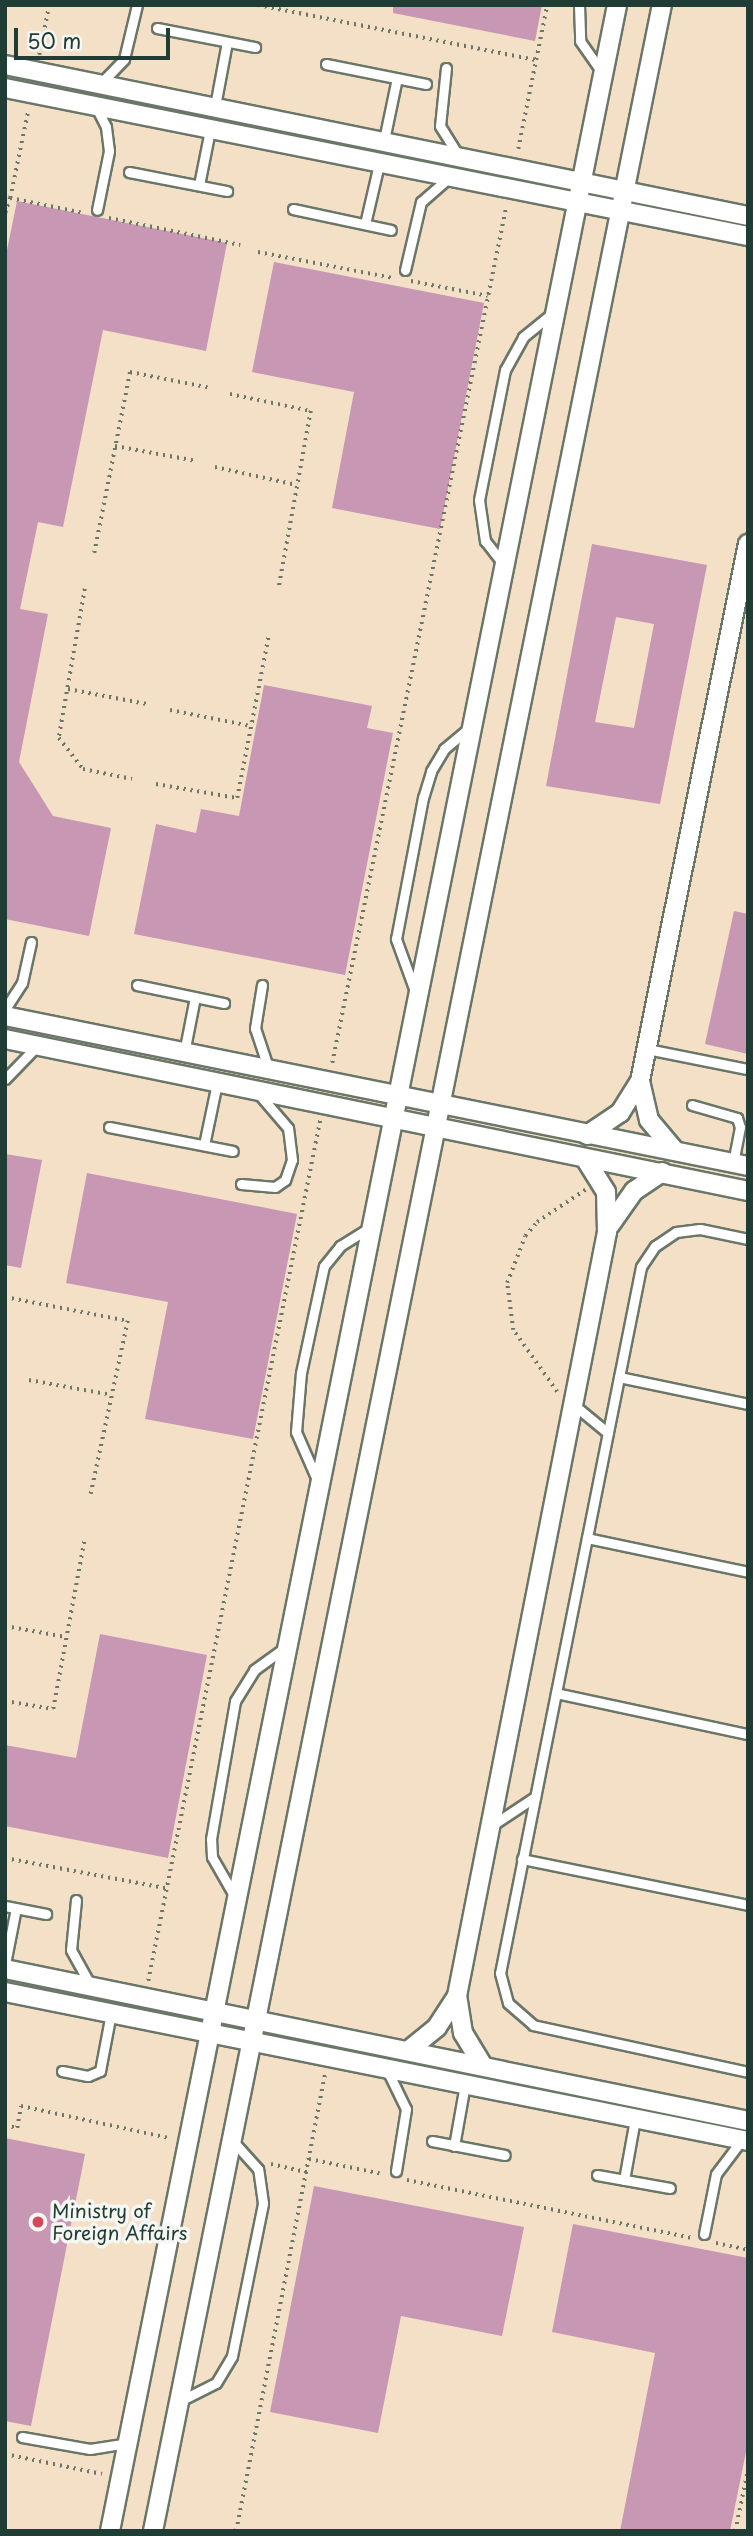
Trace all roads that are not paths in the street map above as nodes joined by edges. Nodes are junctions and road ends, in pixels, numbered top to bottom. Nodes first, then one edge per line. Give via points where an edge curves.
1 (137, 5) edge
2 (579, 5) edge
3 (617, 5) edge
4 (662, 5) edge
5 (158, 28) dead end
6 (227, 42) junction
7 (256, 47) dead end
8 (326, 64) dead end
9 (5, 65) edge
10 (446, 68) dead end
11 (603, 75) junction
12 (397, 78) junction
13 (426, 84) dead end
14 (99, 85) junction
15 (5, 88) edge
16 (95, 106) junction
17 (215, 106) junction
18 (210, 130) junction
19 (384, 140) junction
20 (459, 157) junction
21 (379, 164) junction
22 (130, 172) dead end
23 (449, 178) junction
24 (581, 182) junction
25 (200, 185) junction
26 (227, 191) dead end
27 (625, 191) junction
28 (577, 204) junction
29 (293, 209) dead end
30 (94, 212) road end
31 (620, 213) junction
32 (748, 216) edge
33 (365, 224) junction
34 (391, 230) dead end
35 (748, 236) edge
36 (404, 270) dead end
37 (555, 311) junction
38 (748, 544) edge
39 (504, 565) junction
40 (472, 726) junction
41 (31, 942) dead end
42 (137, 985) dead end
43 (262, 985) dead end
44 (417, 996) junction
45 (195, 997) junction
46 (224, 1003) dead end
47 (5, 1009) edge
48 (5, 1016) edge
49 (5, 1040) edge
50 (37, 1046) junction
51 (646, 1049) junction
52 (184, 1054) junction
53 (747, 1069) edge
54 (270, 1071) junction
55 (5, 1079) edge
56 (640, 1081) junction
57 (217, 1083) junction
58 (256, 1091) junction
59 (397, 1096) junction
60 (440, 1105) junction
61 (692, 1105) dead end
62 (392, 1119) junction
63 (436, 1126) junction
64 (109, 1127) dead end
65 (587, 1135) junction
66 (204, 1145) junction
67 (674, 1150) junction
68 (233, 1151) dead end
69 (585, 1157) junction
70 (741, 1164) edge
71 (662, 1172) junction
72 (242, 1184) dead end
73 (748, 1191) edge
74 (371, 1227) junction
75 (607, 1232) junction
76 (748, 1239) edge
77 (619, 1377) junction
78 (748, 1404) edge
79 (573, 1408) junction
80 (608, 1433) junction
81 (319, 1486) junction
82 (587, 1538) junction
83 (748, 1572) edge
84 (287, 1646) junction
85 (556, 1693) junction
86 (748, 1734) edge
87 (535, 1797) junction
88 (490, 1826) junction
89 (522, 1859) junction
90 (76, 1900) dead end
91 (237, 1901) junction
92 (748, 1905) edge
93 (5, 1906) edge
94 (16, 1908) junction
95 (46, 1914) dead end
96 (5, 1967) edge
97 (93, 1986) junction
98 (5, 1992) edge
99 (457, 1996) junction
100 (215, 2011) junction
101 (111, 2012) junction
102 (256, 2019) junction
103 (211, 2032) junction
104 (252, 2040) junction
105 (409, 2050) junction
106 (483, 2066) junction
107 (385, 2067) junction
108 (62, 2071) dead end
109 (748, 2072) edge
110 (465, 2084) junction
111 (635, 2119) junction
112 (748, 2121) edge
113 (232, 2140) junction
114 (432, 2141) dead end
115 (745, 2141) edge
116 (454, 2146) junction
117 (505, 2155) dead end
118 (393, 2173) road end
119 (597, 2175) dead end
120 (624, 2180) junction
121 (670, 2188) dead end
122 (705, 2238) road end
123 (179, 2402) junction
124 (22, 2437) dead end
125 (128, 2442) junction
126 (110, 2531) edge
127 (153, 2531) edge

1 - 14 lane via 124,59
2 - 11 lane via 580,41
3 - 11 street
4 - 27 street
5 - 6 lane
6 - 7 lane
6 - 17 lane
8 - 12 lane
9 - 14 street
10 - 20 lane via 440,126
11 - 24 street
12 - 13 lane
12 - 19 lane
14 - 17 street
15 - 16 street
16 - 18 street
16 - 30 lane via 106,127 109,151
17 - 19 street
18 - 21 street
18 - 25 lane
19 - 20 street
20 - 24 street
21 - 23 street
21 - 33 lane
22 - 25 lane
23 - 28 street
23 - 36 lane via 429,192 417,212
24 - 27 street
24 - 28 street
25 - 26 lane
27 - 31 street
27 - 32 street
28 - 31 street
28 - 37 street
29 - 33 lane
31 - 35 street
31 - 60 street
33 - 34 lane
37 - 39 street
37 - 39 lane via 523,337 502,383 479,500 479,526
38 - 51 street
39 - 40 street
40 - 44 street
40 - 44 lane via 444,750 423,798 396,939 400,961
41 - 47 lane via 22,983
42 - 45 lane
43 - 54 lane via 255,1028
44 - 59 street
45 - 46 lane
45 - 52 lane
48 - 52 street
49 - 50 street
50 - 55 lane
50 - 57 street
51 - 53 lane
51 - 56 street
52 - 54 street
54 - 59 street
56 - 65 street via 620,1113
56 - 67 street via 649,1120
57 - 58 street
57 - 66 lane
58 - 62 street
58 - 72 lane via 288,1128 292,1160 285,1180 275,1187
59 - 60 street
59 - 62 street
60 - 63 street
60 - 65 street
61 - 70 lane via 737,1118
62 - 63 street
62 - 74 street
63 - 69 street
63 - 102 street
64 - 66 lane
65 - 67 street
66 - 68 lane
67 - 70 street
69 - 71 street
69 - 75 street via 601,1180 609,1205
71 - 73 street
71 - 75 street via 634,1191
74 - 81 street
74 - 81 lane via 340,1246 324,1266 301,1373 296,1432
75 - 79 street
76 - 77 lane via 688,1230 655,1246 642,1266
77 - 78 lane
77 - 80 lane
79 - 80 lane
79 - 88 street
80 - 82 lane
81 - 84 street
82 - 83 lane
82 - 85 lane
84 - 91 street
84 - 91 lane via 254,1670 235,1701 211,1839 212,1857
85 - 86 lane
85 - 87 lane
87 - 88 lane
87 - 89 lane
88 - 99 street
89 - 92 lane
89 - 109 lane via 500,1973 504,1994 515,2012 544,2029
90 - 97 lane via 71,1950 79,1970
91 - 100 street
93 - 94 lane
94 - 95 lane
94 - 96 lane
96 - 97 street
97 - 100 street
98 - 101 street
99 - 105 street via 437,2026
99 - 106 street via 463,2034
100 - 102 street
100 - 103 street
101 - 103 street
101 - 108 lane via 100,2071 88,2076
102 - 104 street
102 - 105 street
103 - 104 street
103 - 125 street
104 - 107 street
104 - 113 street
105 - 106 street
106 - 112 street
107 - 110 street
107 - 118 lane via 398,2086 405,2109
110 - 111 street
110 - 116 lane
111 - 115 street
111 - 120 lane
113 - 123 street
113 - 123 lane via 251,2160 263,2186 263,2203 232,2356 216,2383
114 - 116 lane
115 - 122 lane via 716,2174
116 - 117 lane
119 - 120 lane
120 - 121 lane
123 - 127 street
124 - 125 lane via 90,2449
125 - 126 street

